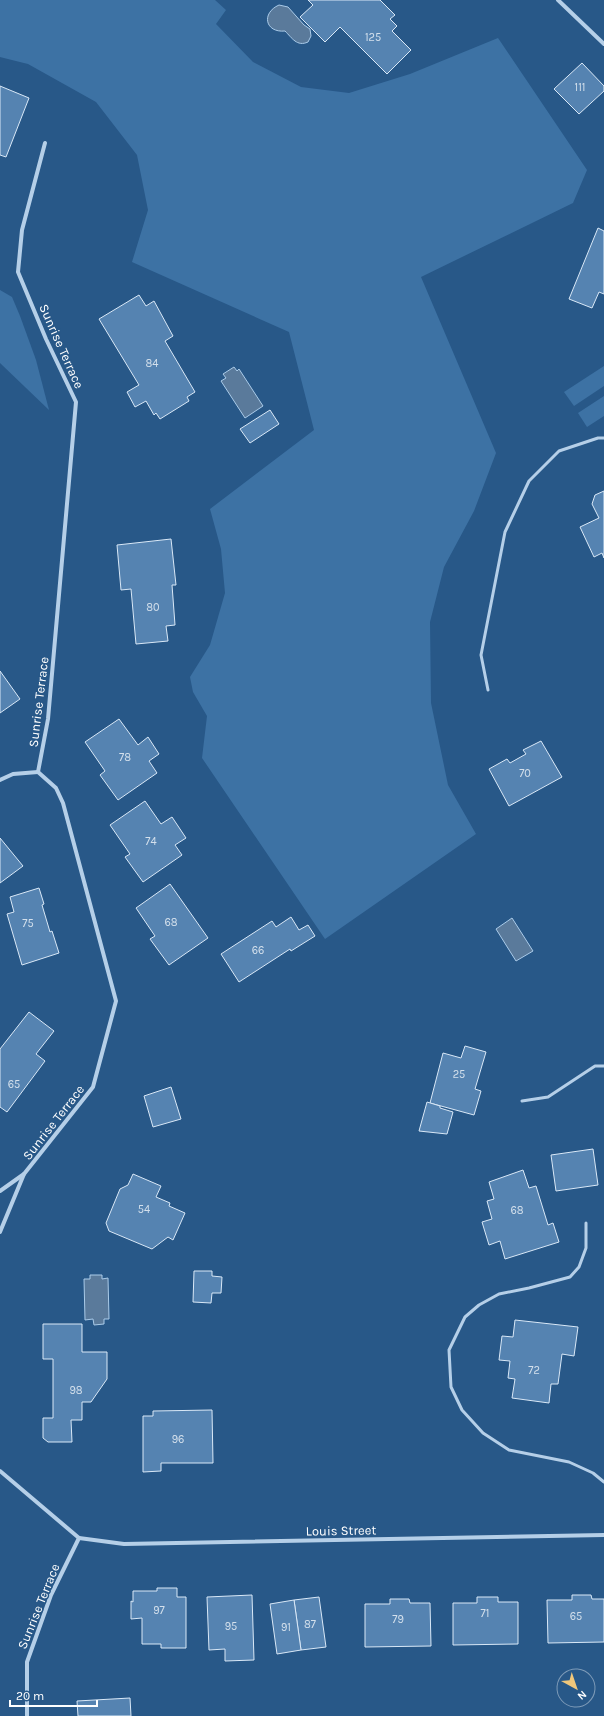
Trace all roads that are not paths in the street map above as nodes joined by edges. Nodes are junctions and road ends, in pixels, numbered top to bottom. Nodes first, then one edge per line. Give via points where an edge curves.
1 (558, 0) edge
2 (604, 44) edge
3 (45, 143) dead end
4 (604, 438) edge
5 (488, 690) dead end
6 (38, 772) junction
7 (0, 780) edge
8 (604, 1066) edge
9 (522, 1101) dead end
10 (24, 1174) junction
11 (0, 1192) edge
12 (586, 1223) dead end
13 (0, 1232) edge
14 (0, 1471) edge
15 (604, 1482) edge
16 (604, 1535) edge
17 (79, 1538) junction
18 (27, 1716) edge

1 - 2 street
3 - 6 street, Sunrise Terrace via 22,230 18,272 76,402 48,719
4 - 5 lane via 559,451 529,482 505,532 481,655
6 - 7 street via 13,774
6 - 10 street, Sunrise Terrace via 56,788 62,803 116,1001 93,1087
8 - 9 lane via 595,1066 548,1097
10 - 11 street
10 - 13 street, Sunrise Terrace
12 - 15 lane via 586,1248 579,1267 570,1277 499,1294 479,1305 465,1317 449,1350 451,1387 462,1410 483,1433 509,1450 569,1462 594,1473
14 - 17 street
16 - 17 street, Louis Street via 124,1544
17 - 18 street, Sunrise Terrace via 51,1595 27,1662

